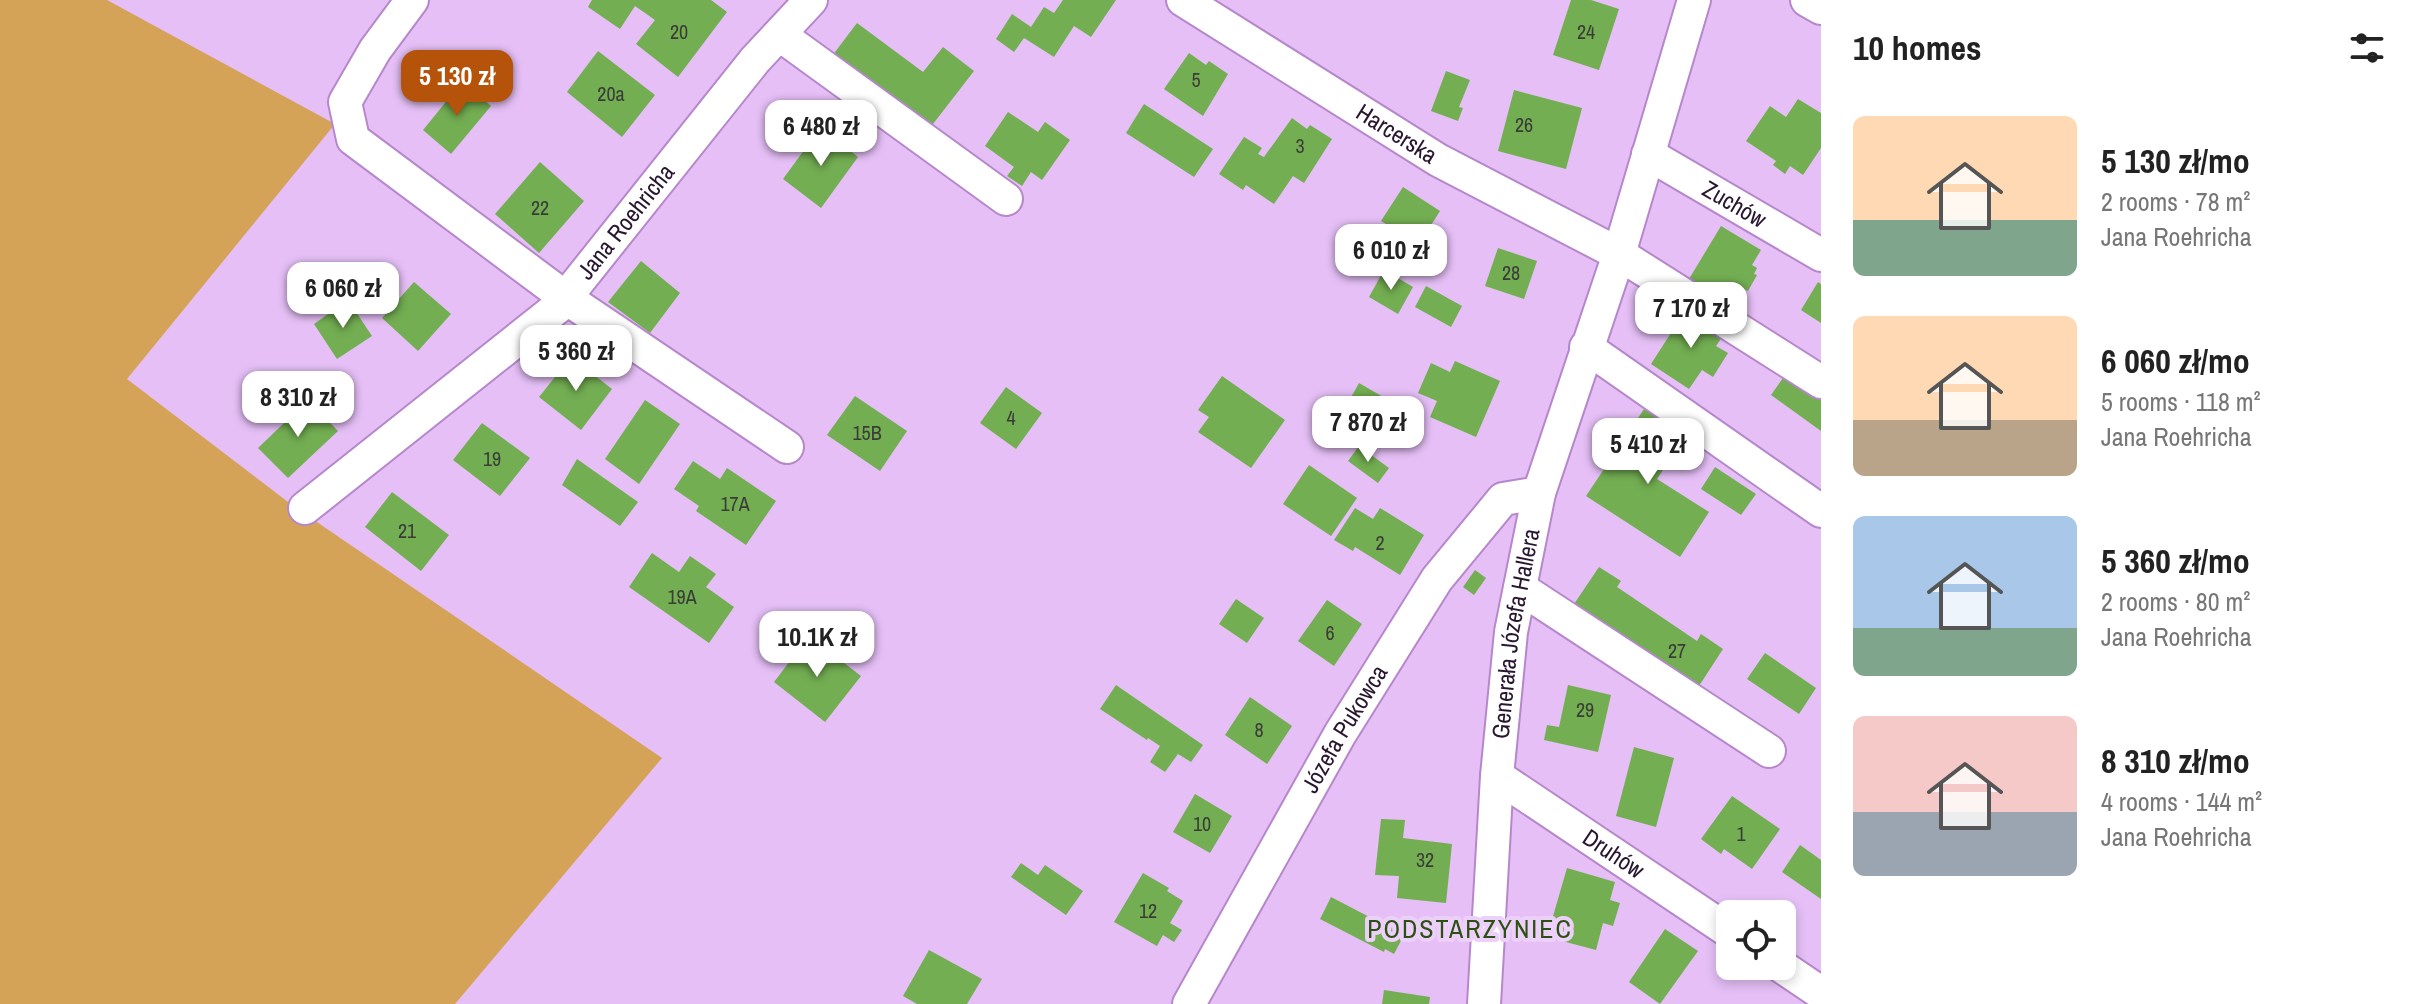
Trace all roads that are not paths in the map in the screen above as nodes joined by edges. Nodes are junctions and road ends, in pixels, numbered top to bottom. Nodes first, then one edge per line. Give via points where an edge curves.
1 (412, 0) edge
2 (811, 0) edge
3 (1183, 0) edge
4 (1694, 0) edge
5 (1807, 0) edge
6 (1821, 8) edge
7 (780, 35) junction
8 (1648, 154) junction
9 (1006, 199) dead end
10 (1619, 254) junction
11 (1821, 255) edge
12 (566, 298) junction
13 (1586, 347) junction
14 (1821, 382) edge
15 (787, 447) dead end
16 (1539, 493) junction
17 (305, 508) dead end
18 (1821, 511) edge
19 (1520, 588) junction
20 (1769, 751) dead end
21 (1497, 776) junction
22 (1716, 923) edge
23 (1796, 976) edge
24 (1821, 993) edge
25 (1189, 1004) edge
26 (1484, 1004) edge

1 - 12 street via 345,102 353,139
2 - 7 street, Jana Roehricha
3 - 10 street, Harcerska via 1438,160
4 - 8 street, Generała Józefa Hallera
5 - 6 street
7 - 9 street
7 - 12 street, Jana Roehricha
8 - 10 street, Generała Józefa Hallera
8 - 11 street, Zuchów
10 - 13 street, Generała Józefa Hallera
10 - 14 street, Harcerska
12 - 15 street
12 - 17 street, Jana Roehricha
13 - 16 street, Generała Józefa Hallera
13 - 18 street
16 - 19 street, Generała Józefa Hallera
16 - 25 street, Józefa Pukowca via 1503,499 1437,579 1340,734
19 - 20 street
19 - 21 street, Generała Józefa Hallera
21 - 22 street, Druhów
21 - 26 street, Generała Józefa Hallera
23 - 24 street

